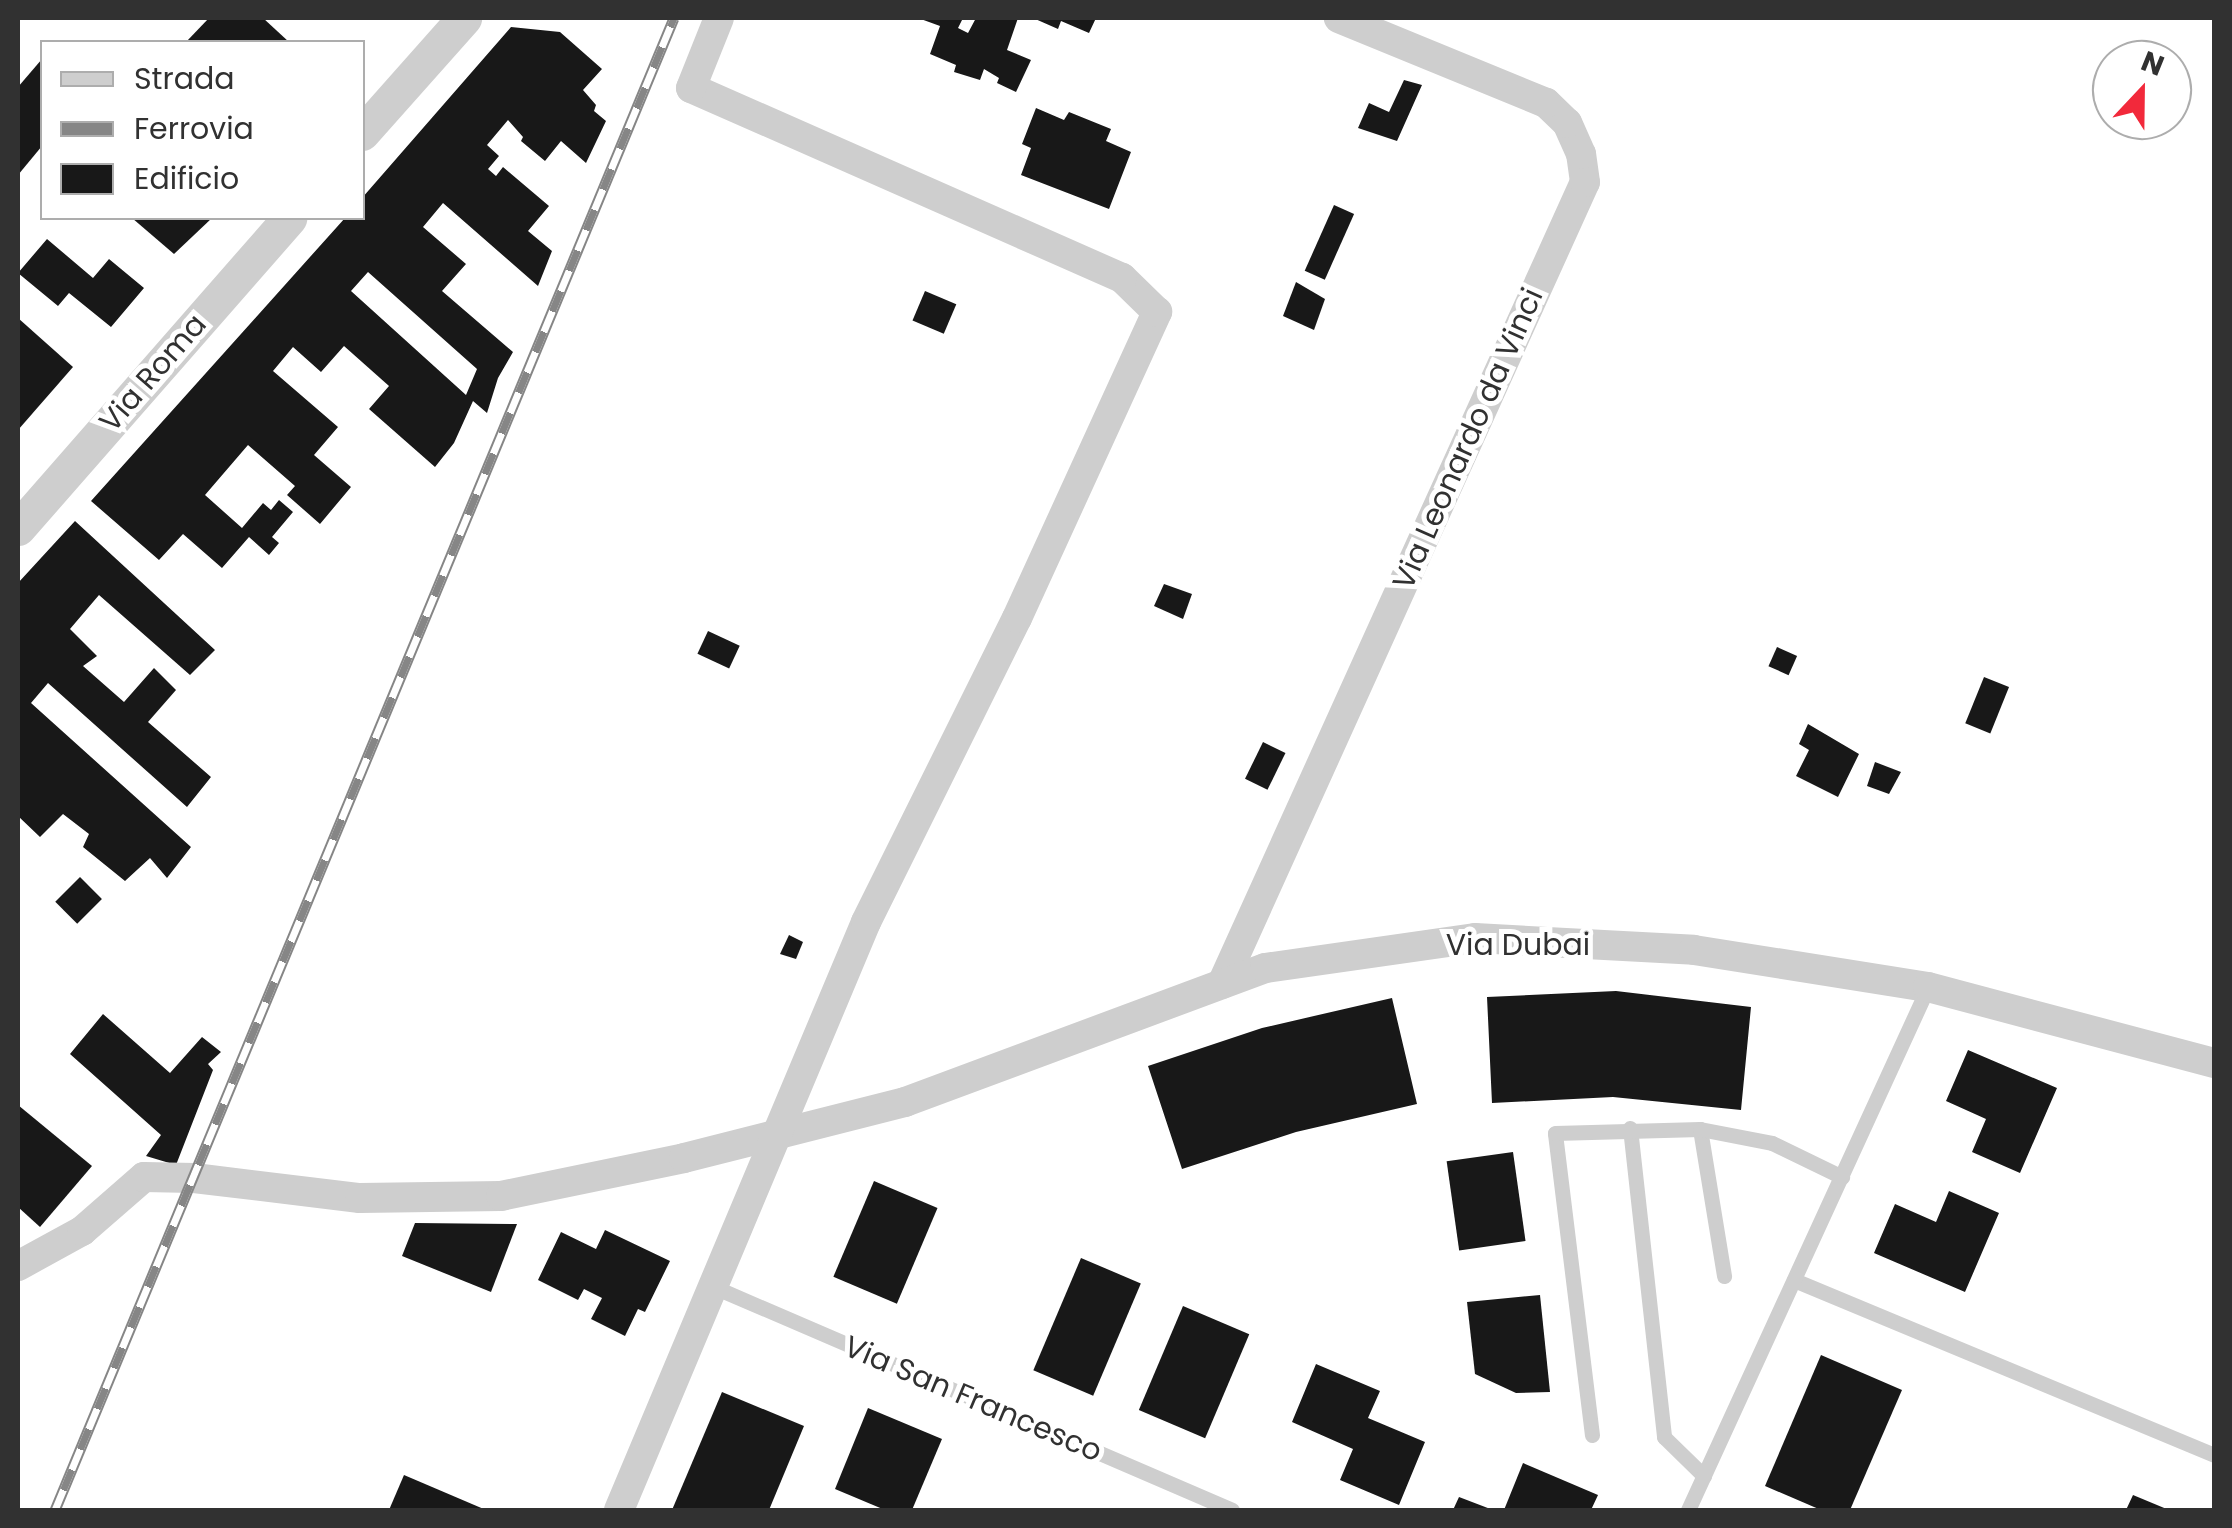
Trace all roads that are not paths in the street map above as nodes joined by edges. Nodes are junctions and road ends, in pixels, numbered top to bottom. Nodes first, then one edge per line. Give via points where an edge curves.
1 (464, 18) edge
2 (719, 18) edge
3 (1339, 18) edge
4 (365, 130) edge
5 (287, 220) edge
6 (18, 528) edge
7 (1222, 984) junction
8 (1928, 986) junction
9 (2214, 1062) edge
10 (1630, 1128) junction
11 (1700, 1129) junction
12 (778, 1134) junction
13 (1842, 1177) junction
14 (18, 1266) edge
15 (1724, 1276) dead end
16 (1794, 1280) junction
17 (714, 1287) junction
18 (1592, 1435) dead end
19 (2214, 1455) edge
20 (1704, 1476) junction
21 (619, 1510) edge
22 (1232, 1510) edge
23 (1688, 1510) edge

1 - 4 street
2 - 12 street via 691,88 1122,278 1156,312 1017,618 866,922
3 - 7 street, Via Leonardo da Vinci via 1546,103 1567,124 1584,182
5 - 6 street, Via Roma
7 - 8 street, Via Dubai via 1264,968 1474,938 1694,950
7 - 12 street, Via Dubai via 905,1102
8 - 9 street, Via Dubai
8 - 13 lane
10 - 11 lane
10 - 18 lane via 1556,1133
10 - 20 lane via 1664,1437
11 - 13 lane via 1772,1143
11 - 15 lane
12 - 14 street, Via Dubai via 502,1196 360,1198 144,1176 82,1231
12 - 17 street
13 - 16 lane
16 - 19 lane
16 - 20 lane
17 - 21 street
17 - 22 lane, Via San Francesco
20 - 23 lane

